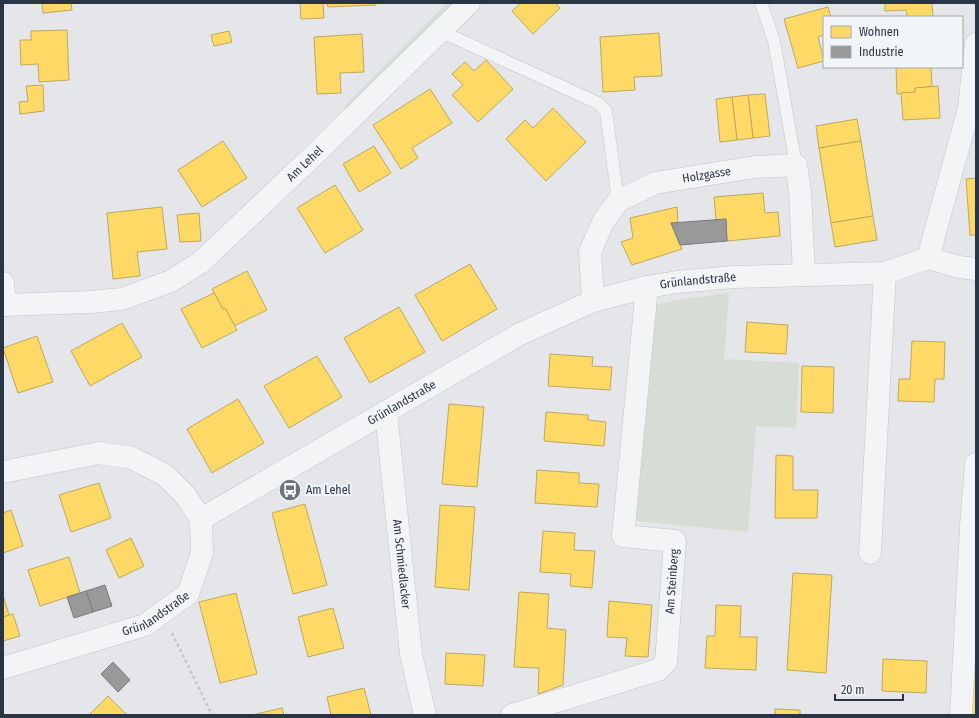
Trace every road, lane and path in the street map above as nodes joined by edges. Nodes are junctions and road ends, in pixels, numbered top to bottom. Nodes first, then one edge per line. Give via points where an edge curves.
1 (468, 3) edge
2 (761, 3) edge
3 (440, 31) junction
4 (976, 44) edge
5 (796, 165) junction
6 (618, 201) junction
7 (928, 258) junction
8 (976, 269) edge
9 (885, 273) junction
10 (804, 275) junction
11 (3, 283) edge
12 (647, 287) junction
13 (593, 300) junction
14 (4, 305) edge
15 (386, 412) junction
16 (976, 464) edge
17 (3, 472) edge
18 (201, 519) junction
19 (870, 553) dead end
20 (163, 613) junction
21 (3, 668) edge
22 (212, 715) edge
23 (425, 715) edge
24 (512, 715) edge
25 (961, 715) edge

1 - 3 street, Am Lehel
2 - 5 lane via 774,41
3 - 6 lane via 598,103 606,111
3 - 14 street, Am Lehel via 200,263 171,281 122,299
4 - 7 street via 969,108
5 - 6 street, Holzgasse via 755,168 656,183
5 - 10 street via 800,191
6 - 13 street, Holzgasse via 603,222 590,252
7 - 8 street
7 - 9 street, Grünlandstraße
9 - 10 street, Grünlandstraße
9 - 19 street
10 - 12 street, Grünlandstraße via 734,277
11 - 14 street
12 - 13 street, Grünlandstraße
12 - 24 street, Am Steinberg via 623,536 675,541 666,662 658,670
13 - 15 street, Grünlandstraße via 520,334
15 - 18 street, Grünlandstraße
15 - 23 street, Am Schmiedlacker via 411,654
16 - 25 street
17 - 18 street via 99,453 132,458 165,475 185,495
18 - 20 street, Grünlandstraße via 202,553 188,594
20 - 21 street, Grünlandstraße via 145,625
20 - 22 path

